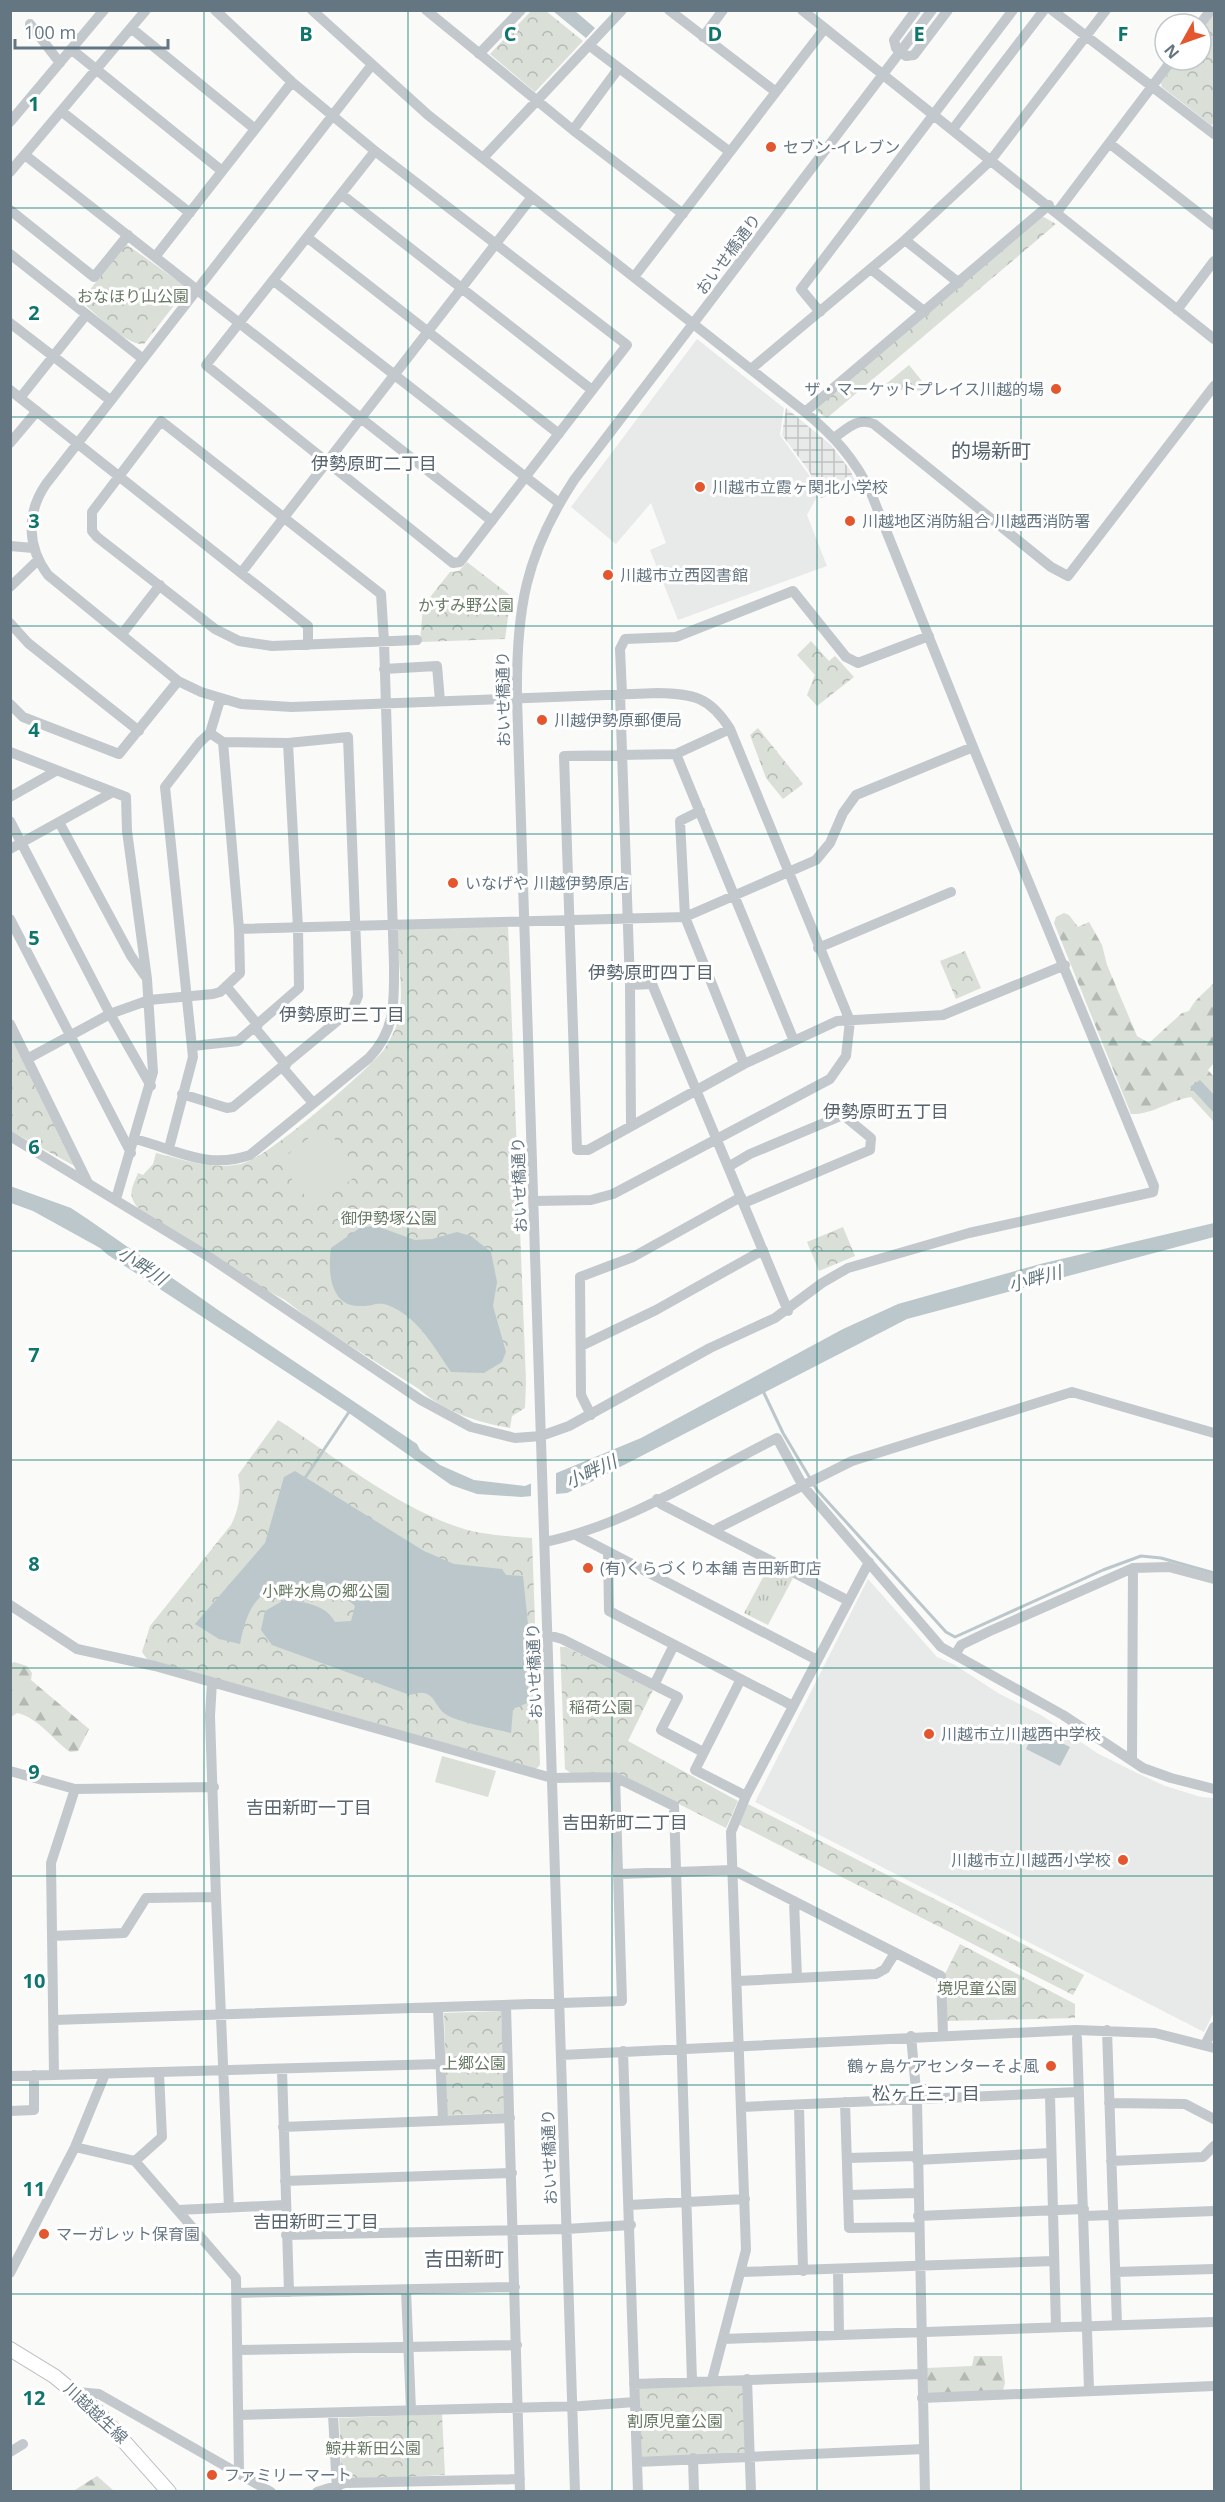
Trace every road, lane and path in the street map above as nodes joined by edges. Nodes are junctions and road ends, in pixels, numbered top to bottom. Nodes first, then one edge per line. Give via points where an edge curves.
1 (104, 10) edge
2 (146, 10) edge
3 (215, 10) edge
4 (312, 10) edge
5 (521, 10) edge
6 (622, 10) edge
7 (669, 10) edge
8 (723, 10) edge
9 (802, 10) edge
10 (916, 10) edge
11 (932, 10) edge
12 (948, 10) edge
13 (1013, 10) edge
14 (1044, 10) edge
15 (1052, 10) edge
16 (1106, 10) edge
17 (432, 12) edge
18 (30, 24) dead end
19 (131, 28) junction
20 (825, 28) junction
21 (703, 37) junction
22 (1087, 37) junction
23 (590, 46) junction
24 (71, 50) junction
25 (900, 52) junction
26 (479, 54) junction
27 (60, 63) junction
28 (371, 66) junction
29 (618, 69) junction
30 (96, 70) junction
31 (1163, 72) edge
32 (882, 75) junction
33 (292, 81) junction
34 (1152, 86) junction
35 (776, 92) junction
36 (538, 102) junction
37 (61, 111) junction
38 (933, 113) junction
39 (333, 117) junction
40 (10, 122) edge
41 (255, 129) junction
42 (953, 129) junction
43 (573, 130) junction
44 (1214, 133) edge
45 (1109, 143) junction
46 (375, 151) junction
47 (730, 152) junction
48 (25, 155) junction
49 (483, 158) junction
50 (992, 160) junction
51 (222, 171) junction
52 (10, 172) edge
53 (341, 194) junction
54 (532, 197) junction
55 (1053, 209) junction
56 (10, 210) edge
57 (190, 213) junction
58 (683, 214) junction
59 (1215, 225) edge
60 (128, 235) junction
61 (308, 238) junction
62 (904, 240) junction
63 (495, 245) junction
64 (10, 254) edge
65 (155, 257) junction
66 (1215, 261) edge
67 (871, 268) junction
68 (1205, 273) junction
69 (634, 277) junction
70 (274, 280) junction
71 (1215, 280) edge
72 (959, 283) junction
73 (462, 287) junction
74 (196, 289) junction
75 (1177, 310) junction
76 (820, 312) junction
77 (925, 312) junction
78 (86, 315) junction
79 (10, 323) edge
80 (239, 323) junction
81 (693, 324) junction
82 (427, 331) junction
83 (1215, 339) edge
84 (54, 356) junction
85 (143, 360) junction
86 (751, 369) junction
87 (394, 374) junction
88 (1215, 386) edge
89 (10, 390) edge
90 (592, 390) junction
91 (20, 398) junction
92 (110, 400) junction
93 (37, 411) junction
94 (805, 412) junction
95 (361, 418) junction
96 (559, 434) junction
97 (835, 437) junction
98 (10, 443) edge
99 (77, 443) junction
100 (326, 461) junction
101 (119, 476) junction
102 (525, 477) junction
103 (559, 503) junction
104 (285, 516) junction
105 (492, 520) junction
106 (10, 546) edge
107 (33, 548) junction
108 (37, 561) junction
109 (241, 573) junction
110 (160, 585) junction
111 (10, 587) edge
112 (10, 623) edge
113 (122, 634) junction
114 (929, 636) junction
115 (417, 640) dead end
116 (384, 641) junction
117 (308, 645) junction
118 (384, 669) junction
119 (178, 681) junction
120 (621, 694) junction
121 (517, 698) junction
122 (220, 700) junction
123 (440, 701) junction
124 (10, 704) edge
125 (384, 704) junction
126 (730, 729) junction
127 (140, 731) junction
128 (210, 733) junction
129 (223, 742) junction
130 (288, 743) junction
131 (973, 747) junction
132 (10, 752) edge
133 (622, 754) junction
134 (676, 754) junction
135 (56, 771) junction
136 (113, 792) junction
137 (10, 797) edge
138 (700, 811) junction
139 (10, 821) edge
140 (59, 822) junction
141 (22, 843) junction
142 (10, 849) edge
143 (787, 873) junction
144 (951, 891) dead end
145 (734, 895) junction
146 (685, 917) junction
147 (570, 918) junction
148 (626, 918) junction
149 (10, 919) edge
150 (524, 920) junction
151 (391, 924) junction
152 (356, 925) junction
153 (298, 928) junction
154 (239, 929) junction
155 (818, 948) junction
156 (1065, 965) junction
157 (147, 979) junction
158 (630, 985) junction
159 (226, 986) junction
160 (187, 996) junction
161 (149, 1000) junction
162 (110, 1014) junction
163 (850, 1021) junction
164 (10, 1024) edge
165 (256, 1026) junction
166 (71, 1035) junction
167 (794, 1041) junction
168 (193, 1047) junction
169 (27, 1059) junction
170 (744, 1064) junction
171 (284, 1066) junction
172 (151, 1086) junction
173 (696, 1092) junction
174 (182, 1094) junction
175 (313, 1104) junction
176 (631, 1125) junction
177 (10, 1136) edge
178 (715, 1138) junction
179 (135, 1139) junction
180 (169, 1148) junction
181 (131, 1153) junction
182 (728, 1167) junction
183 (87, 1181) junction
184 (116, 1199) junction
185 (742, 1200) junction
186 (534, 1201) junction
187 (763, 1251) junction
188 (788, 1311) junction
189 (581, 1346) junction
190 (591, 1414) junction
191 (1215, 1433) edge
192 (542, 1442) junction
193 (803, 1486) junction
194 (657, 1498) junction
195 (716, 1532) junction
196 (576, 1535) junction
197 (545, 1542) junction
198 (608, 1552) junction
199 (869, 1562) junction
200 (1133, 1568) junction
201 (1215, 1579) edge
202 (847, 1600) junction
203 (10, 1605) edge
204 (548, 1635) junction
205 (674, 1645) junction
206 (955, 1655) junction
207 (816, 1660) junction
208 (741, 1679) junction
209 (212, 1682) junction
210 (654, 1685) junction
211 (793, 1707) junction
212 (703, 1752) junction
213 (1132, 1761) junction
214 (10, 1771) edge
215 (615, 1777) junction
216 (552, 1778) junction
217 (214, 1787) junction
218 (75, 1789) junction
219 (1215, 1789) edge
220 (746, 1796) junction
221 (732, 1870) junction
222 (677, 1872) junction
223 (619, 1874) junction
224 (216, 1897) junction
225 (794, 1901) junction
226 (52, 1936) junction
227 (895, 1953) junction
228 (797, 1978) junction
229 (738, 1981) junction
230 (559, 2004) junction
231 (506, 2007) junction
232 (438, 2008) junction
233 (222, 2015) junction
234 (54, 2020) junction
235 (1215, 2027) edge
236 (1107, 2030) junction
237 (943, 2034) junction
238 (911, 2036) junction
239 (1077, 2038) dead end
240 (739, 2045) junction
241 (1210, 2046) edge
242 (682, 2048) junction
243 (622, 2051) junction
244 (561, 2055) junction
245 (440, 2064) junction
246 (282, 2070) junction
247 (225, 2072) junction
248 (159, 2073) junction
249 (54, 2074) junction
250 (105, 2074) junction
251 (33, 2075) junction
252 (10, 2076) edge
253 (1079, 2092) junction
254 (1050, 2095) junction
255 (916, 2101) junction
256 (845, 2102) junction
257 (1109, 2103) junction
258 (799, 2105) junction
259 (742, 2106) junction
260 (10, 2111) edge
261 (510, 2118) junction
262 (443, 2120) junction
263 (1215, 2120) edge
264 (283, 2127) junction
265 (1215, 2146) edge
266 (75, 2147) junction
267 (1051, 2153) junction
268 (848, 2158) junction
269 (917, 2158) junction
270 (135, 2161) junction
271 (1111, 2161) junction
272 (512, 2173) junction
273 (285, 2181) junction
274 (917, 2193) junction
275 (849, 2195) junction
276 (745, 2199) junction
277 (687, 2202) junction
278 (285, 2205) junction
279 (629, 2205) junction
280 (229, 2208) junction
281 (178, 2210) junction
282 (1053, 2211) junction
283 (1215, 2211) edge
284 (1084, 2213) junction
285 (1113, 2214) junction
286 (918, 2221) junction
287 (631, 2225) junction
288 (566, 2229) junction
289 (514, 2230) junction
290 (286, 2235) junction
291 (1054, 2262) junction
292 (918, 2267) junction
293 (1215, 2269) edge
294 (838, 2270) junction
295 (803, 2271) junction
296 (741, 2272) junction
297 (1115, 2272) junction
298 (10, 2273) edge
299 (515, 2287) junction
300 (406, 2290) junction
301 (289, 2292) junction
302 (236, 2293) junction
303 (1215, 2322) edge
304 (1117, 2325) junction
305 (1088, 2326) junction
306 (1056, 2327) junction
307 (920, 2332) junction
308 (839, 2334) junction
309 (723, 2339) junction
310 (517, 2345) junction
311 (407, 2347) junction
312 (10, 2349) edge
313 (237, 2350) junction
314 (921, 2374) junction
315 (747, 2379) junction
316 (712, 2380) junction
317 (692, 2382) junction
318 (634, 2385) junction
319 (1215, 2386) edge
320 (1089, 2389) junction
321 (77, 2392) junction
322 (922, 2398) junction
323 (635, 2402) junction
324 (572, 2406) junction
325 (518, 2408) junction
326 (411, 2410) junction
327 (333, 2414) junction
328 (239, 2415) junction
329 (23, 2444) dead end
330 (924, 2449) junction
331 (10, 2452) edge
332 (750, 2457) junction
333 (693, 2458) junction
334 (637, 2462) junction
335 (239, 2472) junction
336 (520, 2479) junction
337 (336, 2488) edge
338 (169, 2492) edge
339 (271, 2492) edge
340 (317, 2492) edge
341 (520, 2492) edge
342 (575, 2492) edge
343 (638, 2492) edge
344 (694, 2492) edge
345 (751, 2492) edge
346 (925, 2492) edge

1 - 24 street
2 - 19 street
3 - 33 street
4 - 28 street
5 - 26 street
6 - 23 street
7 - 21 street
8 - 21 street
9 - 20 street
10 - 25 street via 894,40
11 - 25 street, おいせ橋通り
12 - 25 street via 914,55
13 - 38 street
14 - 42 street
15 - 22 street
16 - 22 street
17 - 26 street
18 - 27 street
19 - 30 street
19 - 41 street
20 - 32 street
20 - 35 street
21 - 35 street
22 - 34 street
22 - 50 street
23 - 29 street
23 - 36 street
24 - 27 street
24 - 30 street
25 - 32 street, おいせ橋通り
26 - 36 street
27 - 40 street
28 - 39 street
28 - 49 street
29 - 43 street
29 - 47 street
30 - 37 street
30 - 51 street
31 - 34 street
32 - 38 street
32 - 81 street, おいせ橋通り
33 - 39 street
33 - 41 street
34 - 44 street
34 - 45 street
35 - 47 street
36 - 43 street
36 - 49 street
37 - 48 street
37 - 57 street
38 - 42 street
38 - 76 street via 801,289
39 - 46 street
39 - 74 street
41 - 51 street
42 - 50 street
43 - 58 street
45 - 55 street
45 - 59 street
46 - 53 street
46 - 63 street
47 - 58 street
48 - 52 street
48 - 60 street
49 - 54 street
50 - 55 street
50 - 62 street
51 - 57 street
53 - 61 street
53 - 73 street
54 - 63 street
54 - 69 street
55 - 72 street
55 - 75 street
56 - 60 street via 94,277
57 - 65 street
58 - 69 street
60 - 65 street
61 - 70 street
61 - 82 street
62 - 67 street
62 - 72 street
63 - 73 street
63 - 90 street via 627,345
64 - 78 street
65 - 74 street
66 - 68 street
67 - 76 street
67 - 77 street
68 - 71 street
68 - 75 street
69 - 81 street
70 - 80 street
70 - 87 street
72 - 77 street
73 - 82 street
73 - 90 street
74 - 80 street
74 - 85 street
75 - 83 street
76 - 86 street
77 - 94 street
78 - 84 street
78 - 85 street
79 - 84 street
80 - 95 street
80 - 100 street via 206,364
81 - 86 street
81 - 103 street, おいせ橋通り
82 - 87 street
82 - 96 street
84 - 91 street
84 - 92 street
85 - 92 street
86 - 94 street
87 - 95 street
87 - 102 street
88 - 97 street via 1068,576 1051,567 874,424 866,420 857,422
89 - 91 street
90 - 96 street
91 - 93 street
92 - 99 street
93 - 98 street
93 - 99 street
94 - 97 street
95 - 100 street
95 - 105 street
96 - 102 street
97 - 114 street via 861,471
99 - 101 street
99 - 107 street via 35,503
100 - 104 street
100 - 105 street via 453,563 460,562
101 - 104 street via 161,421
101 - 109 street
101 - 110 street via 92,512 92,531
102 - 103 street
102 - 105 street
103 - 121 street, おいせ橋通り via 526,580 519,627
104 - 109 street
104 - 116 street via 381,594
106 - 107 street
107 - 108 street
108 - 111 street
108 - 113 street via 62,587
109 - 117 street via 308,626
110 - 113 street
110 - 117 street via 215,629 239,641 272,646
112 - 127 street via 28,643
113 - 119 street
114 - 120 street via 858,663 846,657 793,591 676,637 625,639 620,649
114 - 131 street
115 - 116 street
116 - 117 street
116 - 118 street
118 - 123 street via 437,666
118 - 125 street
119 - 122 street
119 - 127 street
120 - 121 street
120 - 126 street via 684,694 698,698 720,713
120 - 133 street
121 - 123 street
121 - 150 street, おいせ橋通り
122 - 125 street via 292,707
122 - 128 street
123 - 125 street
124 - 127 street via 23,717 119,754
125 - 151 street
126 - 134 street
126 - 143 street
128 - 129 street
128 - 160 street via 165,787
129 - 130 street
129 - 154 street
130 - 152 street via 348,737
130 - 153 street
131 - 143 street via 856,795 830,843 816,860
131 - 156 street
132 - 135 street
133 - 134 street
133 - 147 street via 564,756
133 - 148 street
134 - 138 street
135 - 136 street
135 - 137 street
136 - 140 street
136 - 157 street via 126,797
138 - 145 street
138 - 146 street via 680,821
139 - 141 street
140 - 141 street
140 - 157 street
141 - 142 street
141 - 162 street
143 - 145 street
143 - 155 street
144 - 155 street
145 - 146 street
145 - 167 street
146 - 148 street
146 - 170 street
147 - 148 street
147 - 150 street
147 - 176 street via 577,1150 588,1150
148 - 158 street
149 - 166 street
150 - 151 street
150 - 186 street, おいせ橋通り
151 - 152 street
151 - 175 street via 391,1024 379,1048
152 - 153 street
152 - 171 street via 356,1004
153 - 154 street
153 - 165 street via 298,988
154 - 159 street via 240,973
155 - 163 street
156 - 163 street via 943,1015
156 - 188 street via 1154,1186 1153,1192 969,1233 848,1268
157 - 161 street
158 - 173 street via 652,984
158 - 176 street
159 - 160 street via 213,994
159 - 165 street
160 - 161 street
160 - 168 street
161 - 162 street
161 - 172 street
162 - 166 street
162 - 172 street
163 - 167 street via 837,1021
163 - 178 street via 846,1056 830,1079
164 - 169 street
165 - 168 street via 231,1043
165 - 171 street
166 - 169 street
166 - 181 street
167 - 170 street
168 - 174 street via 194,1057
169 - 183 street
170 - 173 street
171 - 174 street via 233,1107
171 - 175 street
172 - 179 street
173 - 176 street
173 - 178 street
174 - 180 street
175 - 180 street via 250,1155 230,1162 210,1162
177 - 183 street
178 - 182 street
178 - 186 street via 601,1198
179 - 180 street
179 - 181 street
181 - 184 street
182 - 185 street
182 - 185 street via 843,1115 871,1138 870,1150
183 - 184 street
184 - 192 street via 445,1414 471,1427
185 - 187 street
185 - 189 street via 633,1257 580,1277
186 - 192 street, おいせ橋通り
187 - 188 street
187 - 189 street
188 - 190 street via 710,1348
189 - 190 street via 581,1395
190 - 192 street
191 - 193 street via 1072,1392 872,1454 834,1468
192 - 197 street, おいせ橋通り
193 - 194 street via 777,1438
193 - 195 street
193 - 199 street
194 - 195 street via 661,1504
194 - 196 street
195 - 202 street
196 - 197 street
196 - 198 street
197 - 204 street, おいせ橋通り
198 - 205 street via 609,1611
198 - 207 street
199 - 202 street
199 - 206 street via 933,1640
200 - 201 street via 1169,1567
200 - 206 street via 961,1645
200 - 213 street
202 - 207 street
203 - 209 street via 77,1649
204 - 210 street
204 - 216 street, おいせ橋通り
205 - 208 street
205 - 210 street
206 - 213 street via 1063,1715
207 - 211 street
208 - 211 street
208 - 212 street
209 - 216 street
209 - 217 street
210 - 212 street via 678,1697 661,1730
211 - 220 street
212 - 220 street via 695,1770
213 - 219 street via 1171,1778
214 - 218 street
215 - 216 street
215 - 222 street via 674,1806
215 - 223 street
216 - 230 street, おいせ橋通り
217 - 218 street
217 - 224 street
218 - 226 street via 51,1863
220 - 221 street via 731,1832
221 - 222 street
221 - 225 street
221 - 229 street
222 - 223 street
222 - 242 street
223 - 230 street via 622,2001
224 - 226 street via 146,1898 124,1933
224 - 233 street
225 - 227 street
225 - 228 street
226 - 234 street
227 - 228 street via 885,1969 876,1974
227 - 237 street via 941,1976
228 - 229 street
229 - 240 street
230 - 231 street
230 - 244 street, おいせ橋通り
231 - 232 street
231 - 261 street
232 - 233 street
232 - 245 street
233 - 234 street
233 - 247 street
234 - 249 street
235 - 241 street
236 - 237 street
236 - 241 street via 1155,2033
236 - 257 street
237 - 238 street
238 - 240 street
238 - 255 street
239 - 253 street
240 - 242 street
240 - 259 street
242 - 243 street
242 - 277 street
243 - 244 street
243 - 279 street
244 - 288 street, おいせ橋通り
245 - 246 street
245 - 262 street
246 - 247 street
246 - 264 street
247 - 248 street
247 - 280 street
248 - 250 street
248 - 270 street via 162,2137
249 - 250 street
249 - 251 street
250 - 266 street
251 - 252 street
251 - 260 street via 34,2110
253 - 254 street
253 - 284 street
254 - 255 street
254 - 267 street
255 - 256 street
255 - 269 street
256 - 258 street
256 - 268 street
257 - 263 street via 1185,2104
257 - 271 street
258 - 259 street
258 - 295 street
259 - 276 street
261 - 262 street
261 - 272 street
262 - 264 street
264 - 273 street
265 - 271 street via 1203,2157
266 - 270 street
266 - 298 street
267 - 269 street
267 - 282 street
268 - 269 street
268 - 275 street
269 - 274 street
270 - 281 street
271 - 285 street
272 - 273 street
272 - 289 street
273 - 278 street
274 - 275 street
274 - 286 street
275 - 286 street via 849,2228
276 - 277 street
276 - 296 street via 746,2250
277 - 279 street
277 - 317 street
278 - 280 street
278 - 290 street
279 - 287 street
280 - 281 street
281 - 302 street via 236,2278
282 - 284 street
282 - 286 street
282 - 291 street
283 - 285 street
284 - 285 street
284 - 305 street
285 - 297 street
286 - 292 street
287 - 288 street
287 - 318 street
288 - 289 street
288 - 324 street, おいせ橋通り
289 - 290 street
289 - 299 street
290 - 301 street
291 - 292 street
291 - 306 street
292 - 294 street
292 - 307 street
293 - 297 street
294 - 295 street
294 - 308 street
295 - 296 street
296 - 309 street
297 - 304 street
299 - 300 street
299 - 310 street
300 - 301 street
300 - 311 street
301 - 302 street
302 - 313 street
303 - 304 street
304 - 305 street
305 - 306 street
305 - 320 street
306 - 307 street
307 - 308 street
307 - 314 street
308 - 309 street
309 - 316 street
310 - 311 street
310 - 325 street
311 - 313 street
311 - 326 street
312 - 321 main road, 川越越生線
313 - 328 street
314 - 315 street
314 - 322 street
315 - 316 street
315 - 332 street
316 - 317 street
317 - 318 street
318 - 323 street
319 - 320 street
320 - 322 street
321 - 335 street via 99,2394
321 - 338 main road, 川越越生線
322 - 330 street
323 - 324 street
323 - 334 street
324 - 325 street
324 - 342 street, おいせ橋通り
325 - 326 street
325 - 336 street
326 - 327 street
327 - 328 street
327 - 337 street
328 - 335 street
329 - 331 street
330 - 332 street
330 - 346 street
332 - 333 street
332 - 345 street
333 - 334 street
333 - 344 street
334 - 343 street
335 - 339 street
336 - 337 street
336 - 341 street
337 - 340 street

